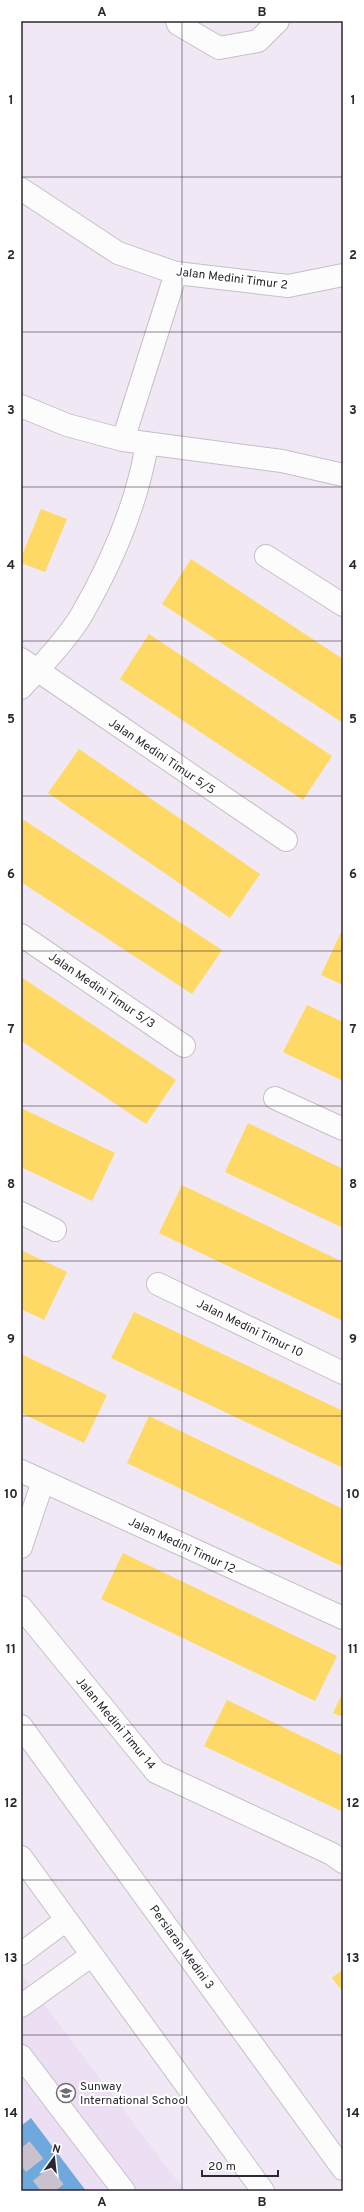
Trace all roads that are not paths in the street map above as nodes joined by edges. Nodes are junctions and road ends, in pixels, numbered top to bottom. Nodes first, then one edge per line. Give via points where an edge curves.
1 (177, 21) edge
2 (278, 21) edge
3 (21, 189) edge
4 (176, 273) junction
5 (343, 275) edge
6 (21, 406) edge
7 (123, 440) junction
8 (147, 444) junction
9 (343, 475) edge
10 (266, 556) dead end
11 (343, 605) edge
12 (29, 665) edge
13 (21, 688) edge
14 (286, 840) dead end
15 (21, 935) edge
16 (184, 1046) dead end
17 (276, 1098) dead end
18 (343, 1129) edge
19 (21, 1213) edge
20 (55, 1230) dead end
21 (158, 1284) dead end
22 (343, 1373) edge
23 (21, 1470) edge
24 (43, 1481) junction
25 (21, 1547) edge
26 (21, 1607) edge
27 (343, 1618) edge
28 (21, 1726) edge
29 (21, 1858) edge
30 (343, 1862) edge
31 (66, 1920) junction
32 (21, 1954) edge
33 (92, 1955) junction
34 (21, 2006) edge
35 (21, 2056) edge
36 (343, 2169) edge
37 (124, 2191) edge
38 (263, 2191) edge

1 - 2 street via 219,48 258,41
3 - 4 street, Jalan Medini Timur 2 via 118,253
4 - 5 street, Jalan Medini Timur 2 via 288,286
4 - 7 street
6 - 7 street via 67,425
7 - 8 street
8 - 9 street via 282,461
8 - 12 street via 141,477 110,558 80,617
10 - 11 street
12 - 13 street
12 - 14 street, Jalan Medini Timur 5/5
15 - 16 street, Jalan Medini Timur 5/3
17 - 18 street
19 - 20 street
21 - 22 street, Jalan Medini Timur 10
23 - 24 street, Jalan Medini Timur 12
24 - 25 street
24 - 27 street, Jalan Medini Timur 12
26 - 30 street, Jalan Medini Timur 14 via 156,1772 332,1854
28 - 36 street, Persiaran Medini 3
29 - 31 street
31 - 32 street
31 - 33 street
33 - 34 street
33 - 38 street
35 - 37 street

